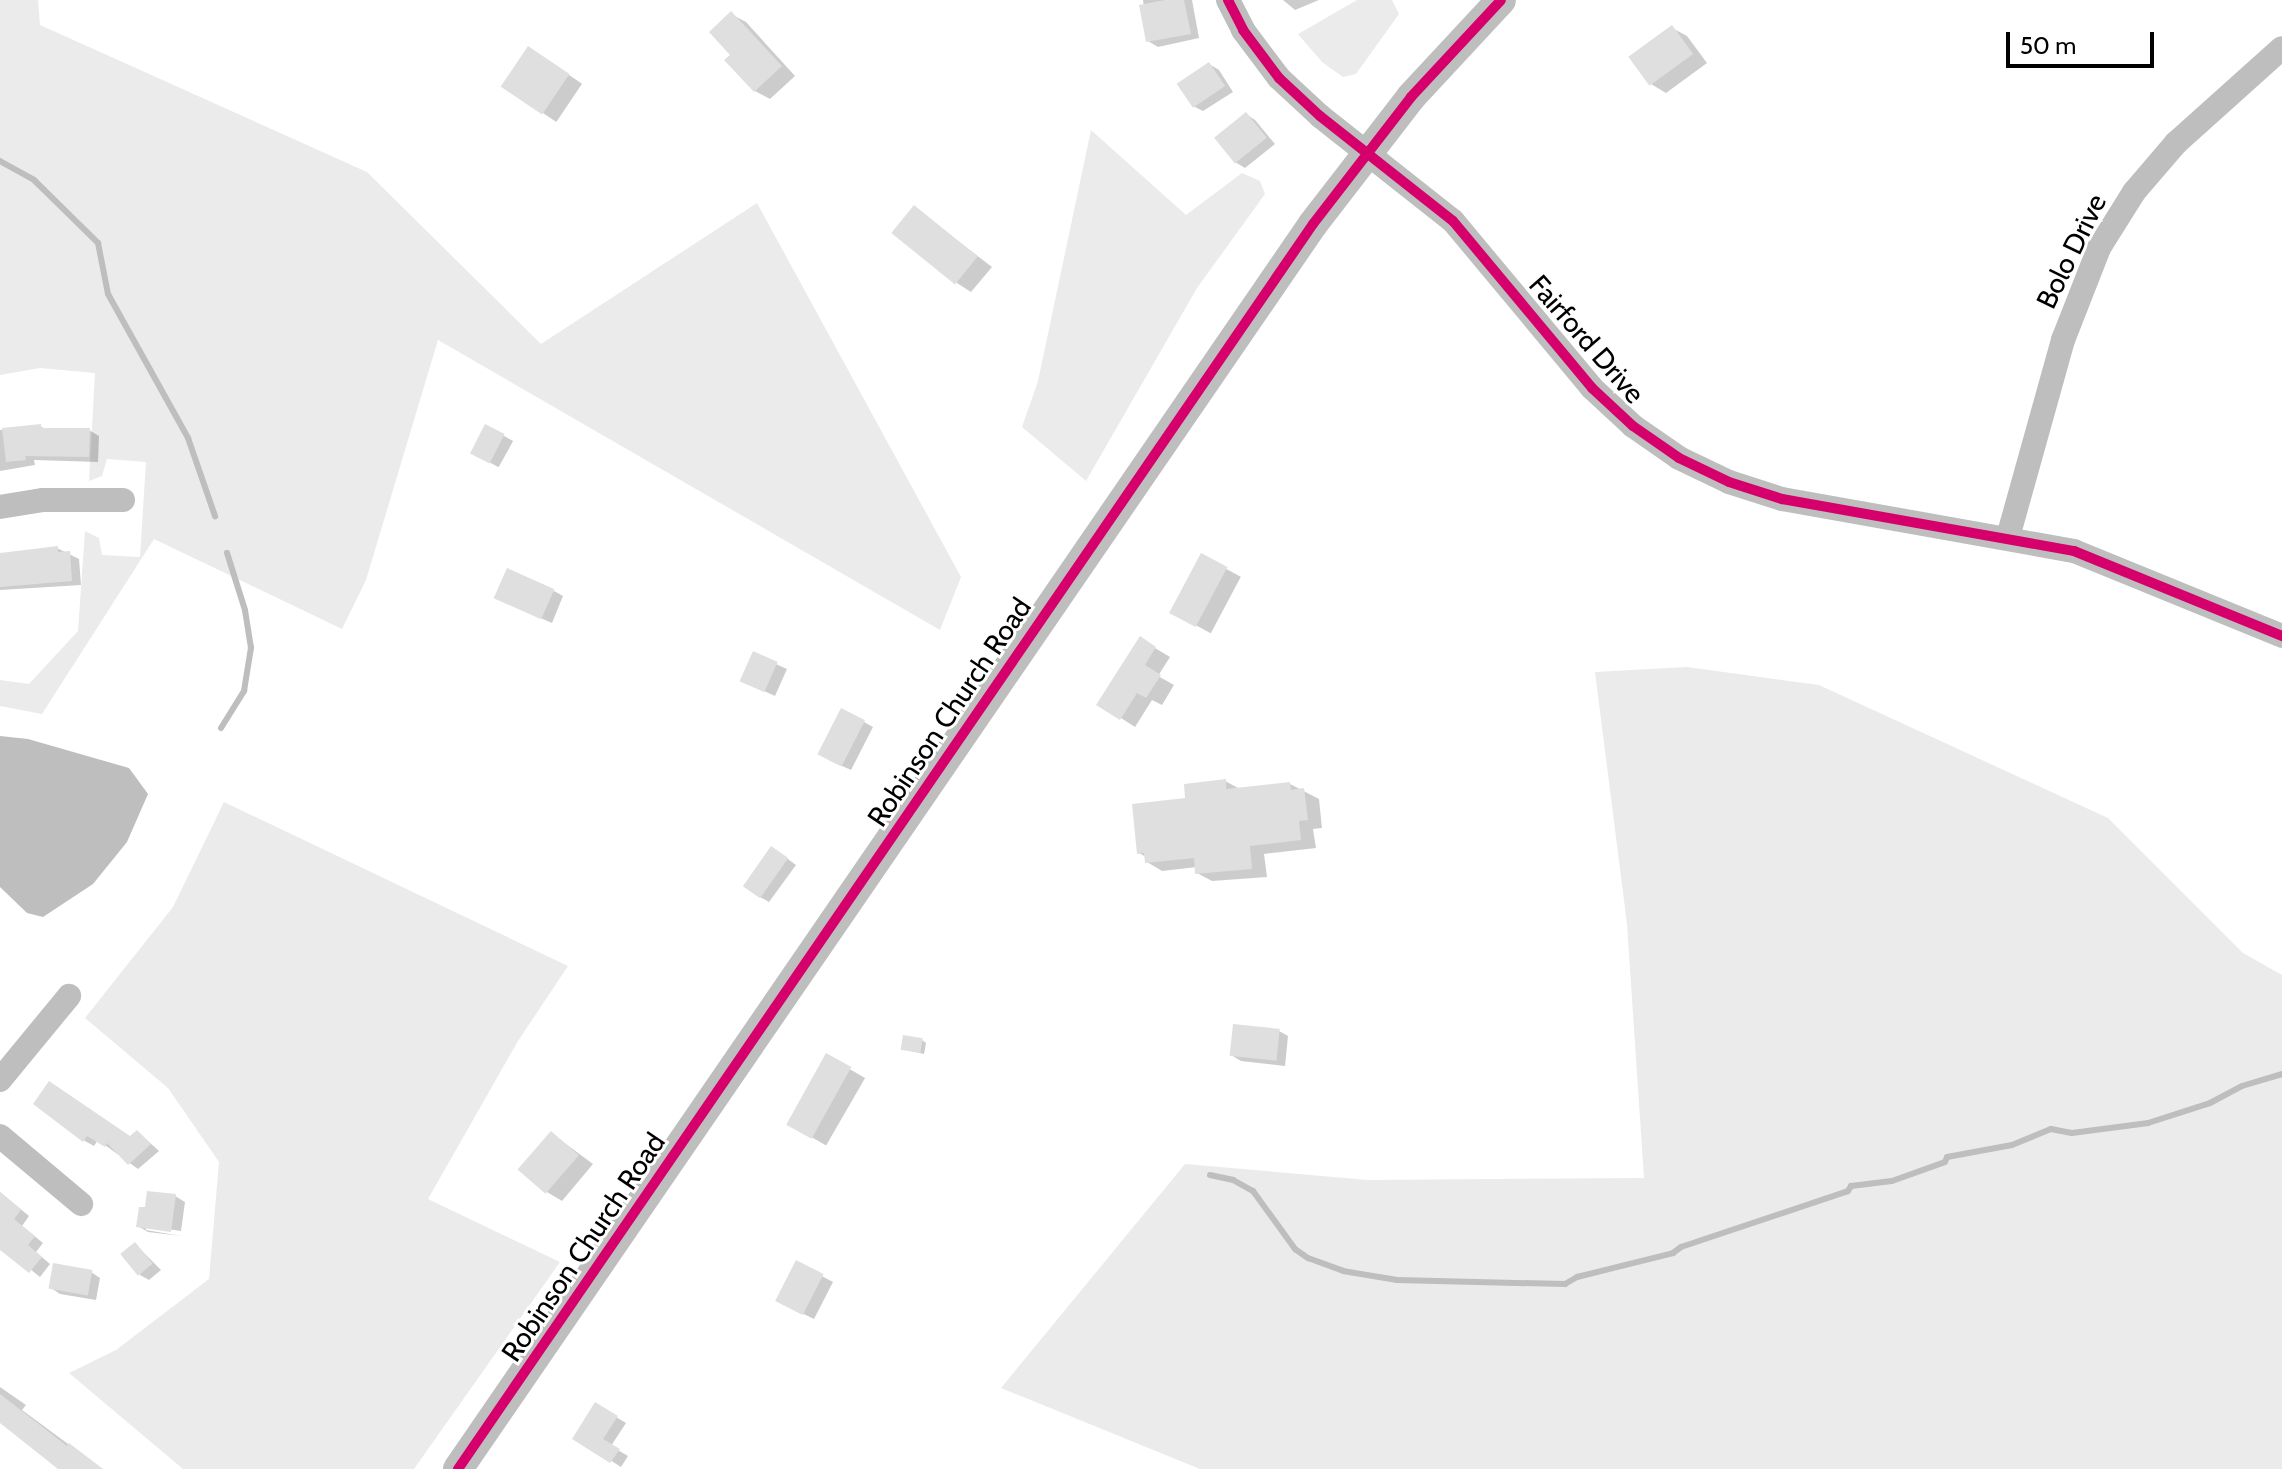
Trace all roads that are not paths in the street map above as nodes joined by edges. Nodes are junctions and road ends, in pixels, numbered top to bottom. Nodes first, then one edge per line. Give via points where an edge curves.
1 (1228, 0) edge
2 (1501, 0) edge
3 (2282, 48) edge
4 (1367, 154) junction
5 (123, 500) dead end
6 (0, 507) edge
7 (2008, 537) junction
8 (2282, 636) edge
9 (69, 996) dead end
10 (0, 1080) edge
11 (0, 1136) edge
12 (81, 1204) dead end
13 (458, 1469) edge

1 - 4 street, Fairford Drive via 1279,78
2 - 4 street, Robinson Church Road via 1411,97
3 - 7 street, Bolo Drive via 2176,143 2134,192 2099,248 2072,308
4 - 7 street, Fairford Drive via 1467,234 1592,388 1679,458 1782,499
4 - 13 street, Robinson Church Road via 1121,500
5 - 6 street via 43,500
7 - 8 street, Fairford Drive via 2101,559
9 - 10 street
11 - 12 street

